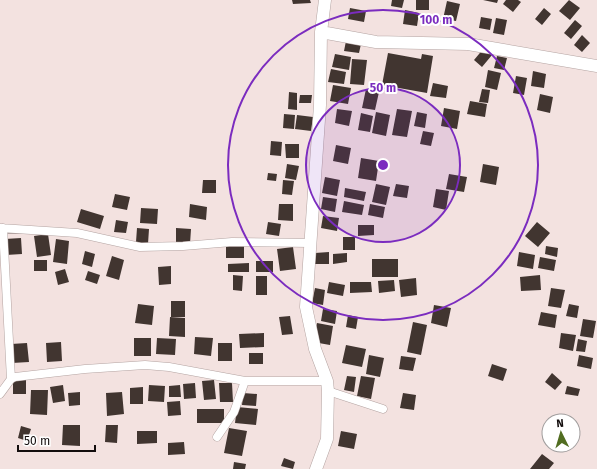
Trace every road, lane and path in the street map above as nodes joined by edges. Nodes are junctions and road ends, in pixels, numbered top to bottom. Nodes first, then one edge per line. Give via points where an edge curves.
1 (325, 0) edge
2 (321, 32) junction
3 (597, 66) edge
4 (2, 228) edge
5 (310, 243) junction
6 (11, 379) junction
7 (245, 381) junction
8 (328, 386) junction
9 (0, 394) edge
10 (383, 409) dead end
11 (218, 437) dead end
12 (316, 469) edge

1 - 2 street
2 - 3 street via 376,42 468,44
2 - 5 street via 320,105
4 - 5 street via 77,233 140,247 232,242
4 - 6 street
5 - 8 street via 307,317 314,349
6 - 7 street via 28,374 145,365
6 - 9 street
7 - 8 street
7 - 11 street via 234,412
8 - 10 street
8 - 12 street via 327,440

